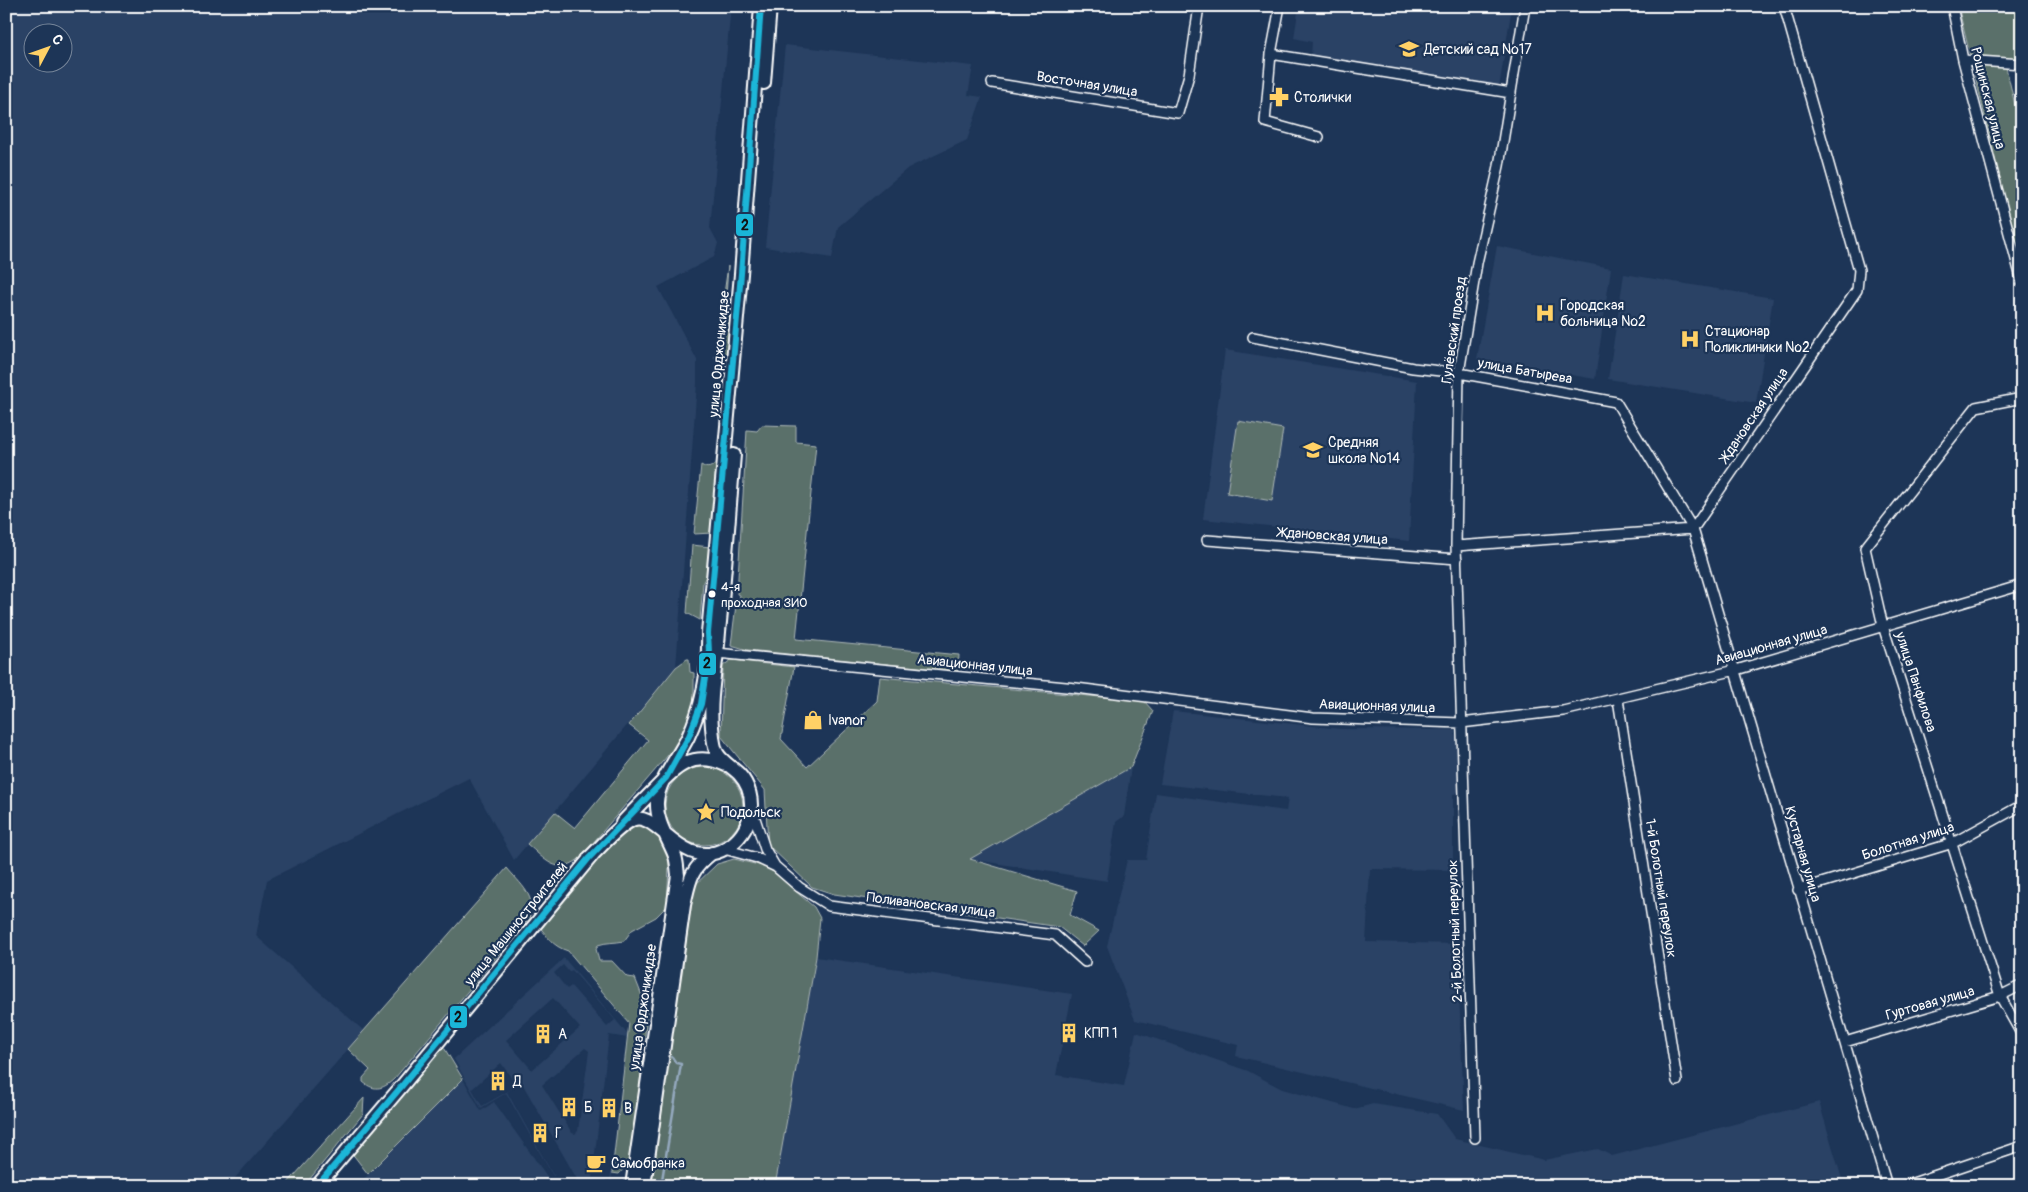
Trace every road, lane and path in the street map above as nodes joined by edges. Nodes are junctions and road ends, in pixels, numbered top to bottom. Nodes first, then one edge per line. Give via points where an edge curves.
1 (761, 6) edge
2 (770, 6) edge
3 (1199, 6) edge
4 (1280, 6) edge
5 (1525, 6) edge
6 (1784, 6) edge
7 (1952, 6) edge
8 (1271, 54) junction
9 (1963, 60) junction
10 (2022, 64) edge
11 (992, 83) dead end
12 (1511, 93) junction
13 (1319, 137) dead end
14 (2022, 282) edge
15 (1253, 337) dead end
16 (1459, 373) junction
17 (2022, 398) edge
18 (1693, 529) junction
19 (1207, 540) dead end
20 (1456, 546) junction
21 (1457, 559) junction
22 (2022, 585) edge
23 (1883, 626) junction
24 (717, 653) junction
25 (1736, 670) junction
26 (1618, 699) junction
27 (706, 706) junction
28 (1461, 723) junction
29 (729, 766) junction
30 (666, 778) junction
31 (2022, 805) edge
32 (752, 809) junction
33 (666, 835) junction
34 (1953, 843) junction
35 (718, 851) junction
36 (589, 858) junction
37 (776, 866) junction
38 (1798, 890) junction
39 (1085, 962) dead end
40 (2022, 985) edge
41 (2000, 996) junction
42 (2022, 1035) edge
43 (1845, 1042) junction
44 (1677, 1081) dead end
45 (1475, 1138) dead end
46 (2022, 1146) edge
47 (317, 1186) edge
48 (632, 1186) edge
49 (644, 1186) edge
50 (1887, 1186) edge
51 (1904, 1186) edge

1 - 27 main road, улица Орджоникидзе via 708,632
2 - 24 main road, улица Орджоникидзе
3 - 11 street, Восточная улица via 1189,75 1178,113
4 - 8 street
5 - 12 street, Гулёвский проезд
6 - 18 street, Ждановская улица via 1859,270 1857,290
7 - 9 street, Рощинская улица
8 - 12 street
8 - 13 street via 1265,122
9 - 10 street
9 - 14 street, Рощинская улица
12 - 16 street, Гулёвский проезд
15 - 16 street, улица Батырева via 1413,368
16 - 18 street, улица Батырева via 1616,402
16 - 20 street, Гулёвский проезд
17 - 23 street, улица Панфилова via 1976,407 1864,548
18 - 20 street
18 - 25 street, Кустарная улица
19 - 21 street, Ждановская улица
20 - 21 street, Гулёвский проезд
21 - 28 street, Гулёвский проезд
22 - 23 street, Авиационная улица
23 - 25 street, Авиационная улица
23 - 34 street, улица Панфилова
24 - 27 main road, улица Орджоникидзе
24 - 28 street, Авиационная улица via 1076,688 1313,718
25 - 26 street, Авиационная улица
25 - 38 street, Кустарная улица
26 - 28 street, Авиационная улица via 1563,711
26 - 44 street, 1-й Болотный переулок
27 - 29 main road via 717,753
27 - 30 main road
28 - 45 street, 2-й Болотный переулок
29 - 30 main road via 702,758 682,764
29 - 32 main road via 746,784
30 - 33 main road via 657,800 660,824
30 - 36 main road, улица Машиностроителей
31 - 34 street, Болотная улица
32 - 35 main road via 743,833 735,842
32 - 37 street via 765,849
33 - 35 main road via 686,850 699,854
33 - 36 main road via 644,819 633,819
33 - 48 main road, улица Орджоникидзе via 678,875
34 - 38 street, Болотная улица
34 - 41 street, улица Панфилова
35 - 37 street via 757,858
35 - 49 main road, улица Орджоникидзе via 698,864 690,878 684,905
36 - 47 main road, улица Машиностроителей
37 - 39 street, Поливановская улица via 799,887 829,906 1055,935
38 - 43 street, Кустарная улица
40 - 41 street, Гуртовая улица
41 - 42 street, улица Панфилова
41 - 43 street, Гуртовая улица
43 - 50 street, Кустарная улица
46 - 51 street

